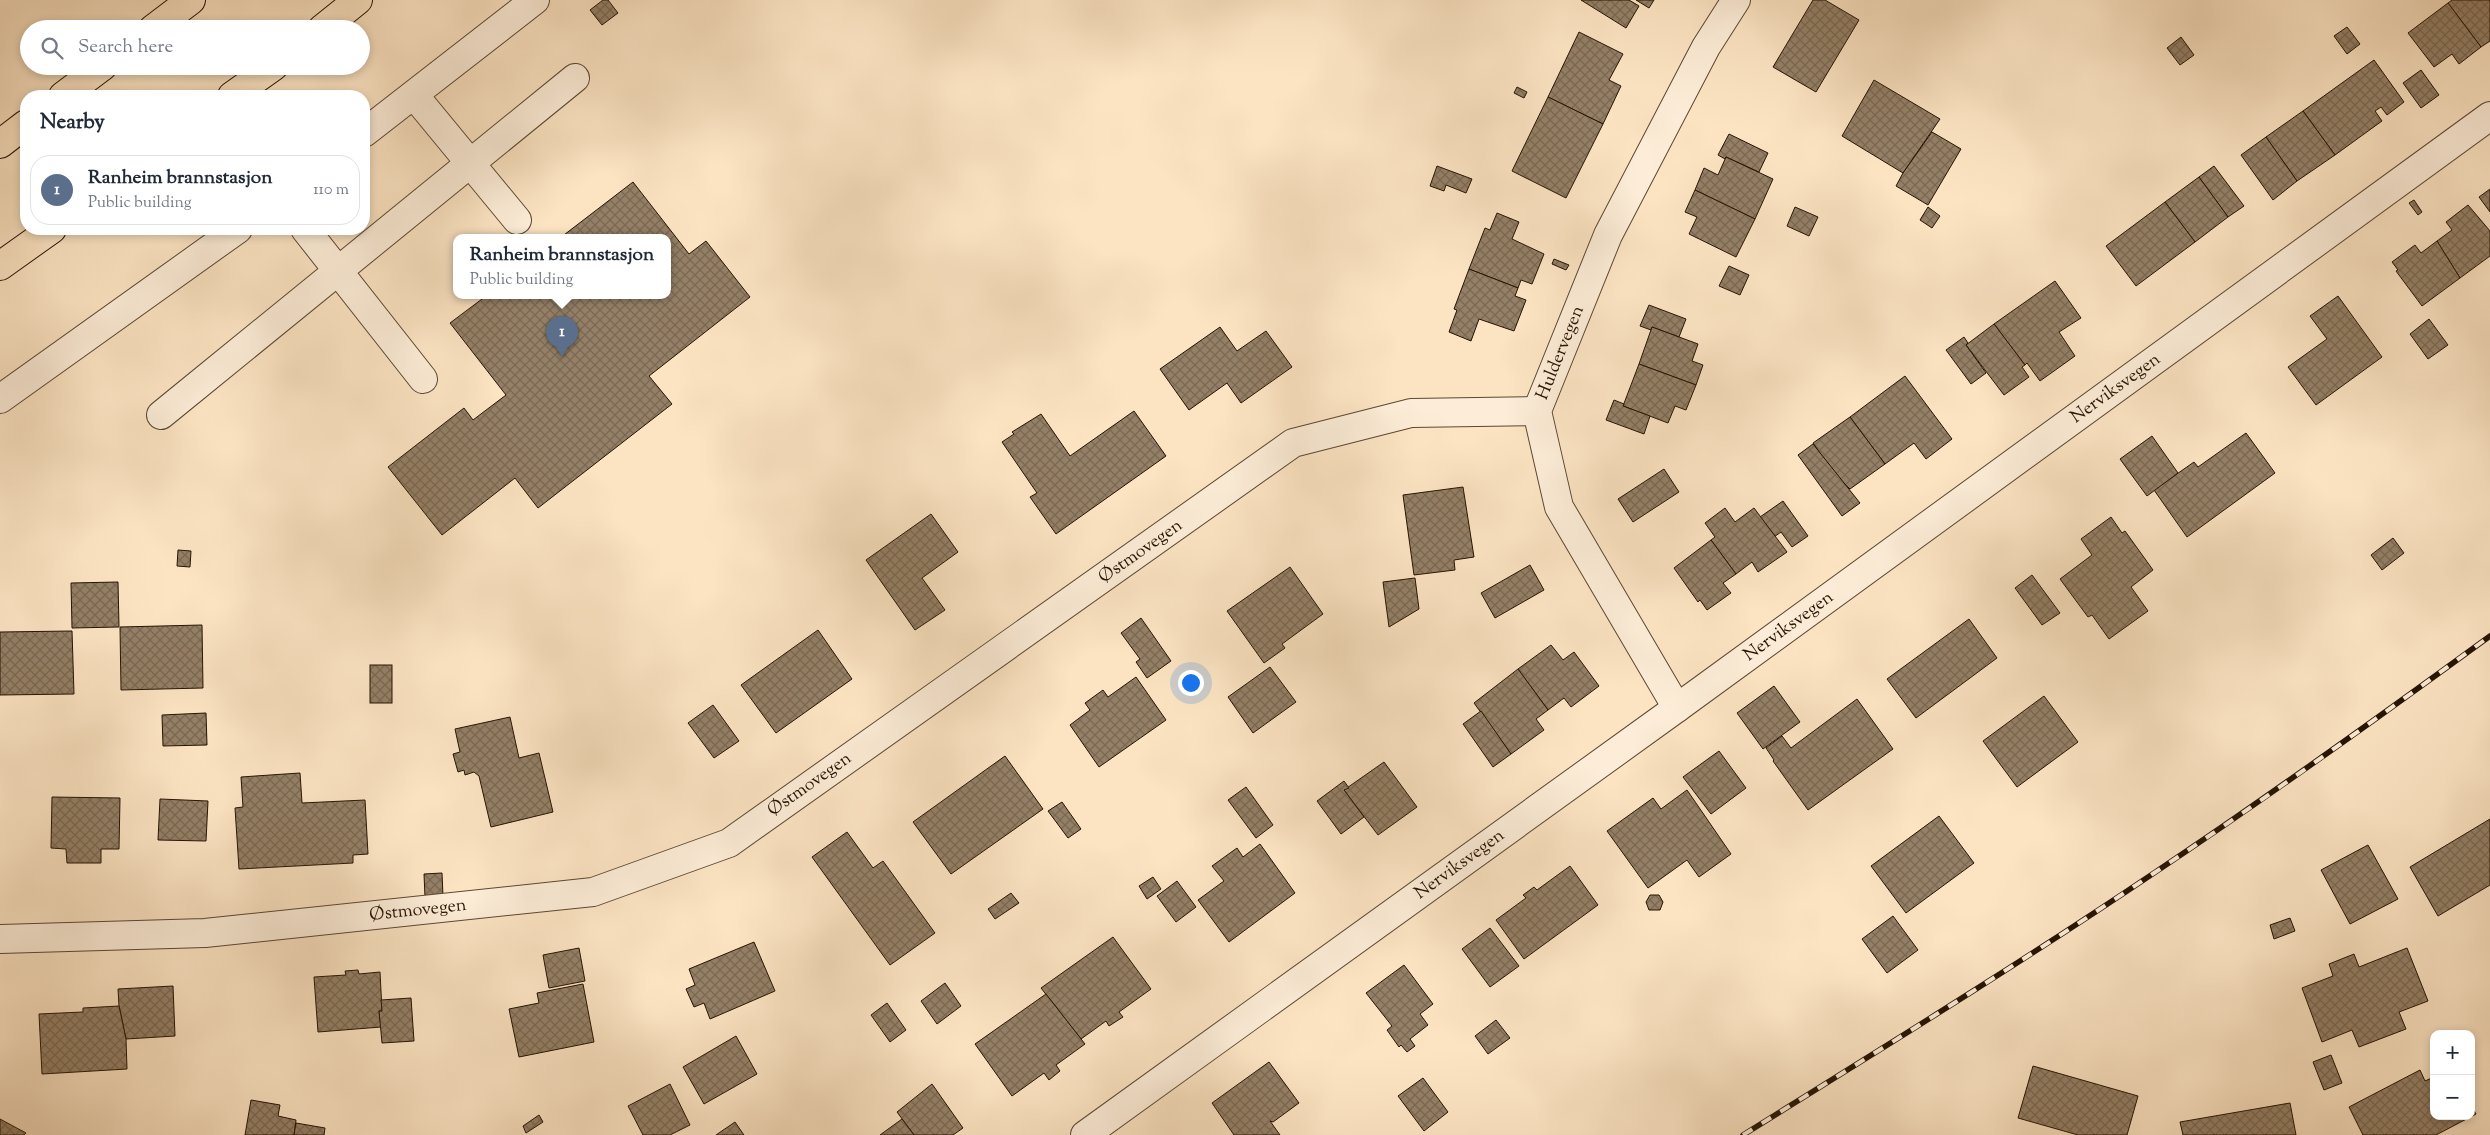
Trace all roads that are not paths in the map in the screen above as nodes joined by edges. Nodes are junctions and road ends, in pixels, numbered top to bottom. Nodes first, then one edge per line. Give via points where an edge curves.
1 (191, 0) edge
2 (358, 0) edge
3 (535, 0) edge
4 (1736, 0) edge
5 (165, 20) edge
6 (333, 20) edge
7 (91, 75) edge
8 (261, 75) edge
9 (575, 78) dead end
10 (71, 90) edge
11 (240, 90) edge
12 (414, 95) junction
13 (2490, 116) edge
14 (370, 128) edge
15 (20, 129) edge
16 (0, 144) edge
17 (471, 163) junction
18 (517, 220) dead end
19 (44, 235) edge
20 (230, 235) edge
21 (310, 235) edge
22 (0, 266) edge
23 (338, 270) junction
24 (423, 379) dead end
25 (0, 399) edge
26 (1537, 411) junction
27 (161, 415) dead end
28 (1677, 708) junction
29 (0, 939) edge
30 (1085, 1135) edge

1 - 5 highway
2 - 6 highway
3 - 12 street
4 - 26 street, Huldervegen via 1706,47 1608,235
7 - 10 highway
8 - 11 highway
9 - 17 street
12 - 14 street
12 - 17 street
13 - 28 street, Nerviksvegen
15 - 16 highway
17 - 18 street
17 - 23 street
19 - 22 highway
20 - 25 street
21 - 23 street
23 - 24 street
23 - 27 street
26 - 28 street, Huldervegen via 1559,506
26 - 29 street, Østmovegen via 1411,413 1294,443 729,843 593,892 205,933
28 - 30 street, Nerviksvegen

